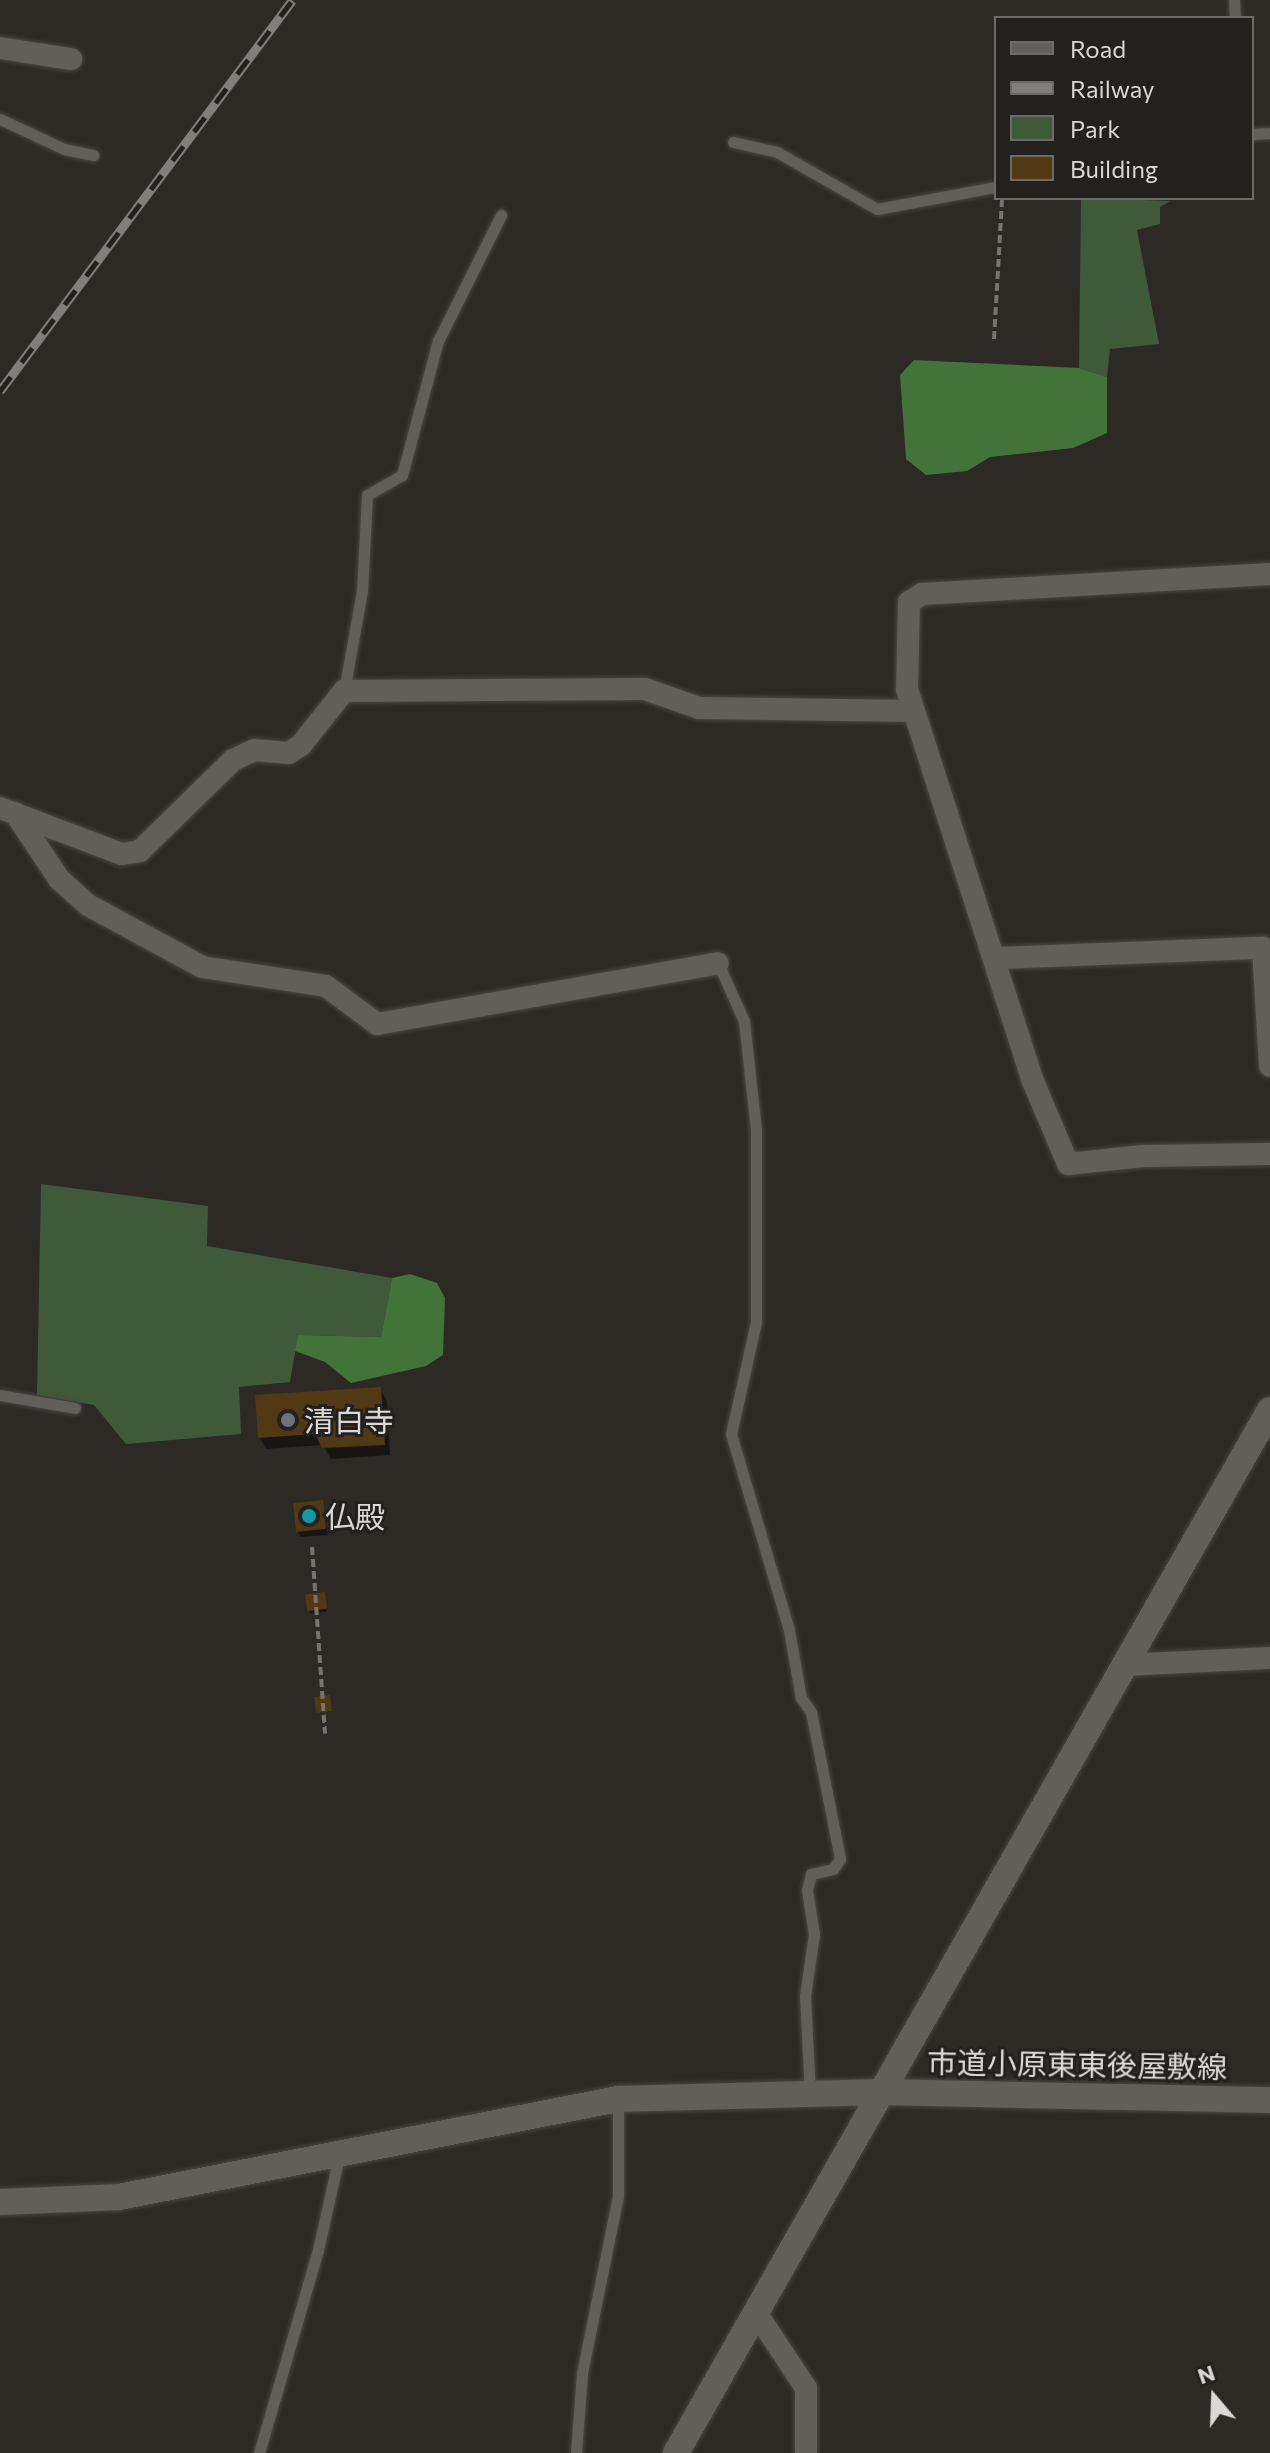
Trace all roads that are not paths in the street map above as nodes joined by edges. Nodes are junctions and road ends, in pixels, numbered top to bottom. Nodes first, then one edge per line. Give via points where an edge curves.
1 (0, 48) edge
2 (71, 59) dead end
3 (0, 119) edge
4 (733, 142) dead end
5 (93, 155) dead end
6 (994, 187) edge
7 (501, 215) dead end
8 (1270, 574) edge
9 (344, 691) junction
10 (913, 711) junction
11 (7, 811) edge
12 (997, 958) junction
13 (718, 963) joint
14 (1270, 1066) edge
15 (1270, 1154) edge
16 (0, 1395) edge
17 (75, 1408) dead end
18 (1270, 1410) edge
19 (1260, 1441) edge
20 (1270, 1658) edge
21 (1125, 1665) junction
22 (882, 2092) junction
23 (810, 2094) junction
24 (618, 2099) junction
25 (1270, 2100) edge
26 (339, 2156) junction
27 (0, 2202) edge
28 (757, 2314) junction
29 (259, 2453) edge
30 (576, 2453) edge
31 (676, 2453) edge
32 (806, 2453) edge

1 - 2 street
3 - 5 lane via 64,149
4 - 6 lane via 777,152 877,209
7 - 9 lane via 438,341 402,475 367,495 362,591
8 - 10 street via 922,594 909,602 907,689
9 - 10 street via 645,689 699,708
9 - 11 street via 301,745 289,753 254,750 233,760 140,851 122,854
10 - 12 street
11 - 13 street via 59,879 88,905 202,967 326,986 377,1024
12 - 14 street via 1263,948
12 - 15 street via 1032,1079 1068,1164 1143,1156
13 - 23 lane via 744,1021 756,1130 756,1322 731,1434 789,1630 801,1698 811,1712 840,1859 833,1869 811,1874 807,1890 814,1934 805,1996
16 - 17 lane
18 - 19 street
19 - 21 street
20 - 21 street
21 - 22 street
22 - 23 street, 市道小原東東後屋敷線
22 - 25 street, 市道小原東東後屋敷線
22 - 28 street
23 - 24 street, 市道小原東東後屋敷線
24 - 26 street, 市道小原東東後屋敷線
24 - 30 lane via 618,2196 582,2373
26 - 27 street, 市道小原東東後屋敷線 via 119,2197
26 - 29 lane via 318,2250
28 - 31 street
28 - 32 street via 806,2388

